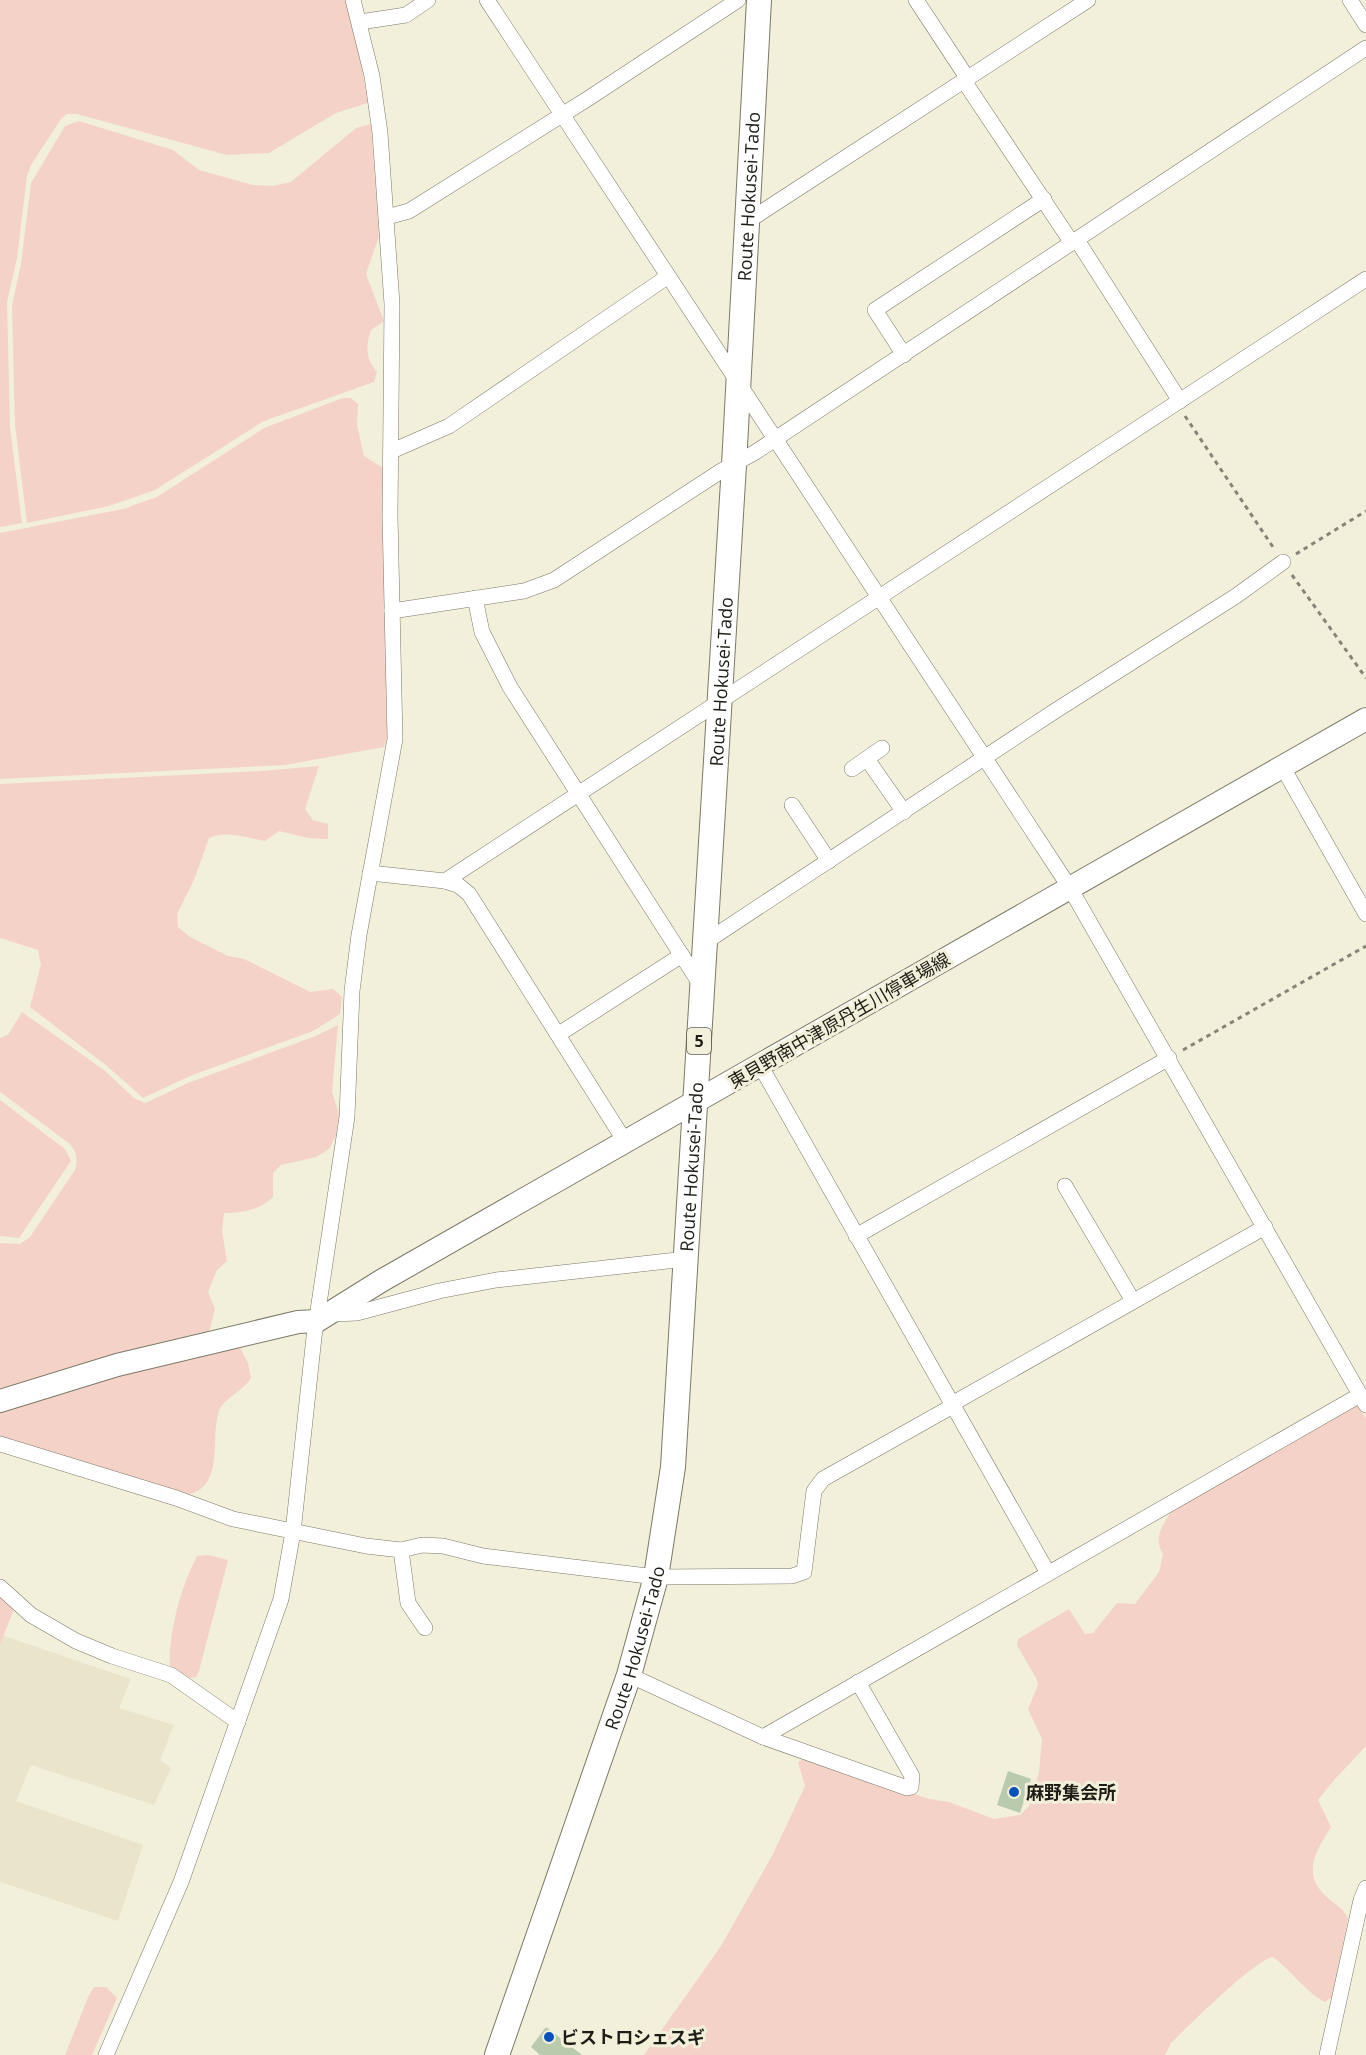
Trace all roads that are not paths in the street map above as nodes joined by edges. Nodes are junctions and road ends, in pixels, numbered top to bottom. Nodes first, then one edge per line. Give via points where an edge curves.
1 (353, 0) edge
2 (428, 0) edge
3 (487, 0) edge
4 (738, 0) edge
5 (759, 0) edge
6 (916, 0) edge
7 (1088, 0) edge
8 (1350, 0) edge
9 (360, 22) junction
10 (1366, 25) edge
11 (1366, 48) edge
12 (966, 80) junction
13 (561, 114) junction
14 (1044, 199) junction
15 (387, 217) junction
16 (748, 221) junction
17 (1075, 241) junction
18 (667, 277) junction
19 (1366, 279) edge
20 (904, 355) junction
21 (738, 386) junction
22 (1178, 402) junction
23 (776, 438) junction
24 (392, 452) junction
25 (734, 465) junction
26 (1283, 562) road end
27 (475, 598) junction
28 (881, 598) junction
29 (392, 611) junction
30 (719, 704) junction
31 (1366, 719) edge
32 (882, 748) dead end
33 (984, 758) junction
34 (867, 759) junction
35 (1282, 766) junction
36 (852, 769) dead end
37 (578, 794) junction
38 (792, 805) dead end
39 (904, 812) junction
40 (829, 861) junction
41 (370, 873) junction
42 (445, 881) junction
43 (1070, 888) junction
44 (1366, 914) edge
45 (704, 943) junction
46 (682, 955) junction
47 (702, 987) junction
48 (559, 1034) junction
49 (1169, 1058) junction
50 (760, 1065) junction
51 (695, 1102) junction
52 (626, 1143) junction
53 (1065, 1186) dead end
54 (1265, 1227) junction
55 (856, 1236) junction
56 (686, 1259) junction
57 (1134, 1301) junction
58 (323, 1317) junction
59 (1363, 1400) edge
60 (0, 1401) edge
61 (951, 1406) junction
62 (0, 1444) edge
63 (293, 1532) junction
64 (401, 1550) junction
65 (1048, 1573) junction
66 (656, 1577) junction
67 (0, 1587) edge
68 (425, 1628) dead end
69 (629, 1676) junction
70 (858, 1682) junction
71 (238, 1722) junction
72 (763, 1737) junction
73 (1366, 1888) edge
74 (105, 2055) edge
75 (498, 2055) edge
76 (1327, 2055) edge

1 - 9 street
2 - 9 street via 406,15
3 - 13 street
4 - 13 street
5 - 16 main road, Route Hokusei-Tado / 5
6 - 12 street
7 - 12 street
8 - 10 street
9 - 15 street via 380,133
11 - 17 street
12 - 14 street
12 - 16 street
13 - 15 street via 409,211
13 - 18 street
14 - 17 street
14 - 20 street via 875,310
15 - 24 street via 392,304
16 - 21 main road, Route Hokusei-Tado / 5
17 - 20 street
17 - 22 street
18 - 21 street
18 - 24 street via 449,426
19 - 22 street
20 - 23 street
21 - 23 street
21 - 25 main road, Route Hokusei-Tado / 5
22 - 28 street
23 - 25 street
23 - 28 street
24 - 29 street
25 - 27 street via 554,580 540,587
25 - 30 main road, Route Hokusei-Tado / 5
26 - 33 street
27 - 29 street
27 - 37 street via 492,656
28 - 30 street
28 - 33 street
29 - 41 street via 395,739
30 - 37 street
30 - 45 main road, Route Hokusei-Tado / 5
31 - 35 main road, 東貝野南中津原丹生川停車場線
32 - 34 street
33 - 39 street
33 - 43 street
34 - 36 street
34 - 39 street
35 - 43 main road, 東貝野南中津原丹生川停車場線
35 - 44 street
37 - 42 street
37 - 46 street
38 - 40 street
39 - 40 street
40 - 45 street
41 - 42 street
41 - 58 street via 352,991 347,1117
42 - 48 street via 469,894
43 - 49 street
43 - 50 main road, 東貝野南中津原丹生川停車場線
45 - 47 main road, Route Hokusei-Tado / 5
46 - 47 street
46 - 48 street
47 - 51 main road, Route Hokusei-Tado / 5
48 - 52 street
49 - 54 street
49 - 55 street
50 - 51 main road, 東貝野南中津原丹生川停車場線
50 - 55 street
51 - 52 main road, 東貝野南中津原丹生川停車場線
51 - 56 main road, Route Hokusei-Tado / 5
52 - 58 main road, 東貝野南中津原丹生川停車場線
53 - 57 street
54 - 57 street
54 - 59 street
55 - 61 street
56 - 58 street via 496,1280 357,1313
56 - 66 main road, Route Hokusei-Tado / 5 via 673,1467
57 - 61 street
58 - 60 main road, 東貝野南中津原丹生川停車場線 via 117,1365
58 - 63 street
59 - 65 street
61 - 65 street
61 - 66 street via 823,1479 814,1491 804,1572 792,1576
62 - 63 street via 233,1519
63 - 64 street
63 - 71 street via 281,1599
64 - 66 street via 442,1546 483,1556
64 - 68 street via 408,1603
65 - 70 street
66 - 69 main road, Route Hokusei-Tado / 5
67 - 71 street via 31,1615 76,1641 171,1675
69 - 72 street
69 - 75 main road, Route Hokusei-Tado / 5
70 - 72 street
70 - 72 street via 912,1776 911,1787
71 - 74 street via 181,1882
73 - 76 street

